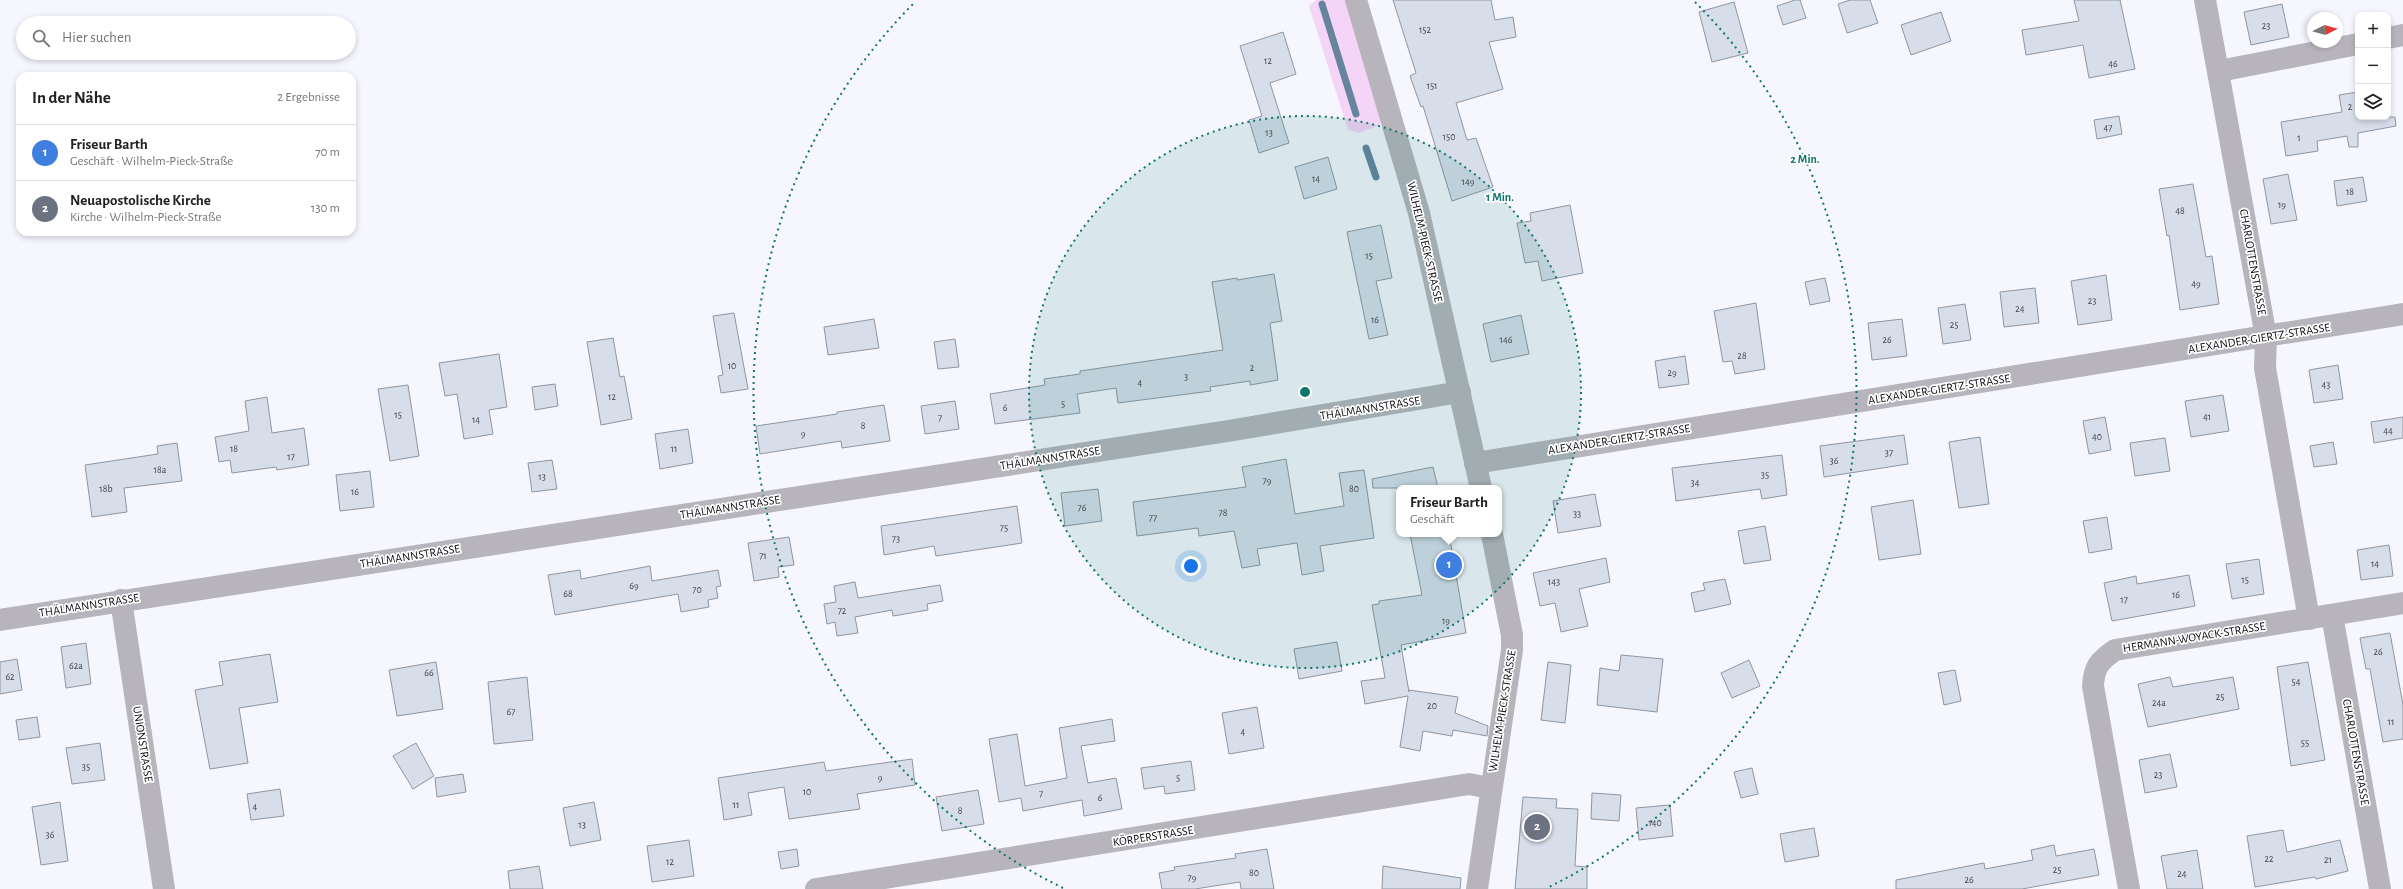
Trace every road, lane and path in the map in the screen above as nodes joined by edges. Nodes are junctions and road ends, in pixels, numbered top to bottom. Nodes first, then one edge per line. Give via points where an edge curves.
1 (1356, 0) edge
2 (2205, 0) edge
3 (2403, 35) edge
4 (2391, 37) edge
5 (2355, 45) edge
6 (2219, 71) junction
7 (2403, 314) edge
8 (2266, 338) junction
9 (1460, 392) junction
10 (1475, 462) junction
11 (1480, 485) edge
12 (1493, 537) edge
13 (121, 600) junction
14 (2403, 603) edge
15 (2332, 615) junction
16 (2309, 619) junction
17 (0, 620) edge
18 (1490, 788) junction
19 (164, 889) edge
20 (816, 889) edge
21 (1477, 889) edge
22 (2129, 889) edge
23 (2380, 889) edge

1 - 9 street, WILHELM-PIECK-STRASSE via 1419,213
2 - 6 street, CHARLOTTENSTRASSE
3 - 4 street
5 - 6 street
6 - 8 street, CHARLOTTENSTRASSE
7 - 8 street, ALEXANDER-GIERTZ-STRASSE
8 - 10 street, ALEXANDER-GIERTZ-STRASSE
8 - 16 street, CHARLOTTENSTRASSE via 2265,368
9 - 10 street, WILHELM-PIECK-STRASSE
9 - 13 street, THÄLMANNSTRASSE via 1228,431
10 - 11 street, WILHELM-PIECK-STRASSE
12 - 18 street, WILHELM-PIECK-STRASSE via 1512,635 1512,650
13 - 17 street, THÄLMANNSTRASSE
13 - 19 street, UNIONSTRASSE
14 - 15 street, HERMANN-WOYACK-STRASSE
15 - 16 street, HERMANN-WOYACK-STRASSE
15 - 23 street, CHARLOTTENSTRASSE
16 - 22 street, HERMANN-WOYACK-STRASSE via 2115,650 2100,660 2094,671 2093,686
18 - 20 street, KÖRPERSTRASSE via 1470,784
18 - 21 street, WILHELM-PIECK-STRASSE

